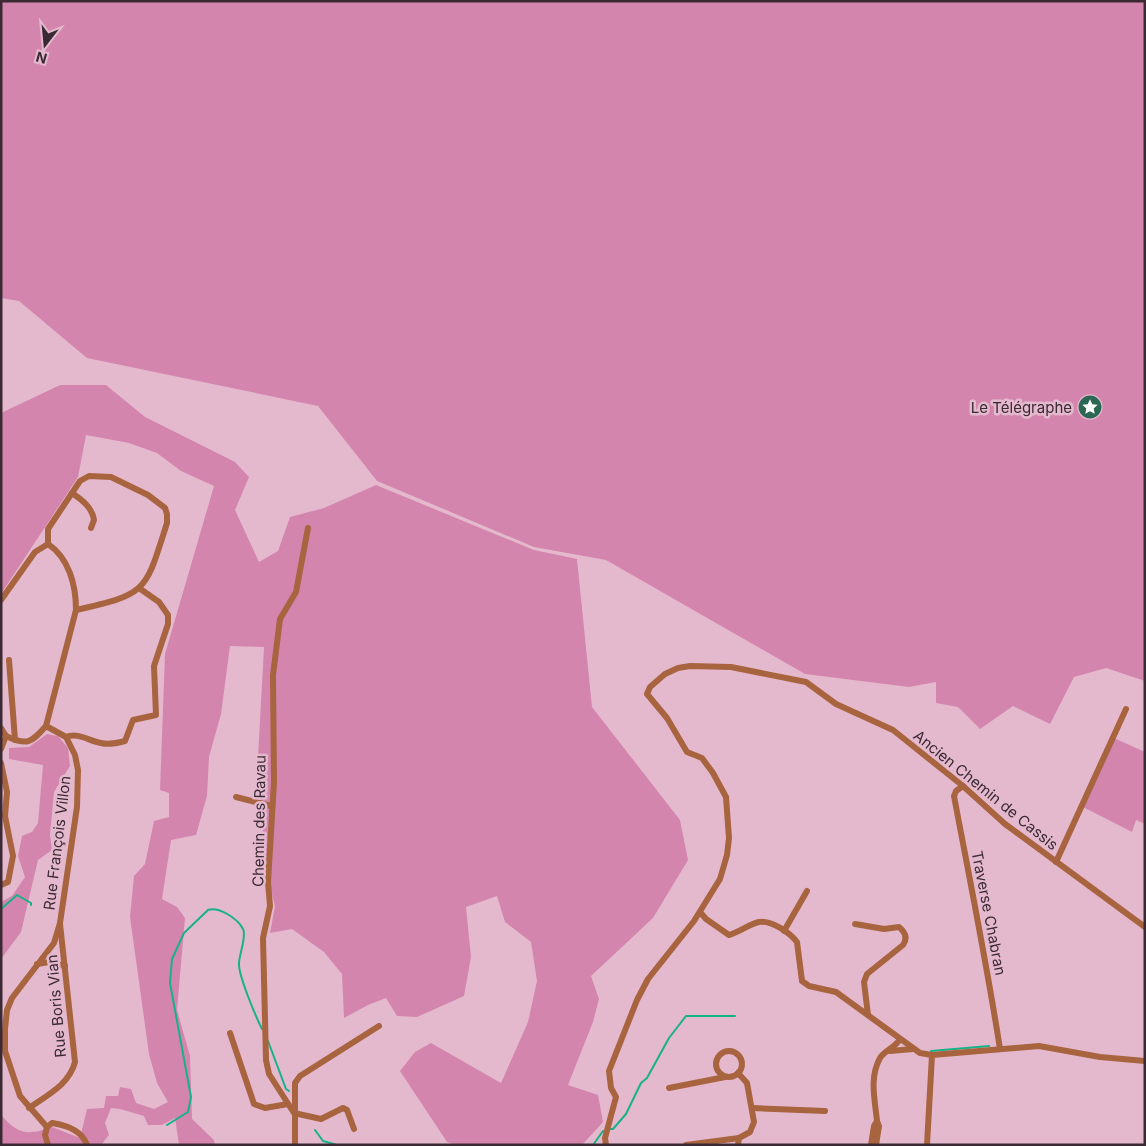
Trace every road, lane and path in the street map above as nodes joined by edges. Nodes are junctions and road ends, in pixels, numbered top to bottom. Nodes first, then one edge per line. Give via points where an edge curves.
1 (72, 493) junction
2 (90, 528) dead end
3 (308, 528) dead end
4 (48, 544) junction
5 (139, 588) junction
6 (1, 600) edge
7 (76, 610) junction
8 (9, 660) dead end
9 (1126, 709) dead end
10 (46, 726) junction
11 (1, 728) edge
12 (6, 736) junction
13 (66, 737) junction
14 (14, 740) junction
15 (1, 749) edge
16 (1, 763) edge
17 (2, 773) edge
18 (963, 786) junction
19 (236, 796) dead end
20 (271, 806) junction
21 (1056, 862) junction
22 (1, 885) edge
23 (807, 891) dead end
24 (700, 912) junction
25 (60, 923) junction
26 (855, 924) dead end
27 (1145, 926) edge
28 (784, 931) junction
29 (63, 940) joint
30 (36, 964) junction
31 (65, 966) junction
32 (868, 1015) junction
33 (380, 1026) dead end
34 (230, 1033) dead end
35 (900, 1039) junction
36 (913, 1049) junction
37 (1000, 1049) junction
38 (890, 1051) junction
39 (932, 1054) junction
40 (1145, 1061) edge
41 (738, 1073) junction
42 (725, 1077) junction
43 (669, 1088) dead end
44 (288, 1104) junction
45 (29, 1108) junction
46 (752, 1108) junction
47 (825, 1112) dead end
48 (294, 1113) junction
49 (877, 1121) junction
50 (47, 1127) junction
51 (354, 1128) dead end
52 (739, 1141) edge
53 (48, 1145) edge
54 (87, 1145) edge
55 (295, 1145) edge
56 (606, 1145) edge
57 (686, 1145) edge
58 (871, 1145) edge
59 (876, 1145) edge
60 (927, 1145) edge

1 - 2 street via 84,501 94,517
1 - 4 street via 48,529
1 - 5 street via 80,481 100,475 148,495 165,508 168,514 153,567
3 - 20 street, Chemin des Ravau via 296,592 280,619 273,675 274,782
4 - 6 street via 35,552
4 - 7 street via 64,558 76,598
5 - 7 street via 119,600
5 - 13 street via 158,602 168,615 154,666 156,715 133,720 125,741 113,744 102,744 76,735
7 - 10 street
8 - 14 street
9 - 21 street
10 - 13 street
10 - 14 street via 34,740
11 - 12 street
12 - 14 street
12 - 15 street
13 - 25 street, Rue François Villon via 78,770 77,807
16 - 17 street
17 - 22 street via 7,792 4,816 13,856 11,877
18 - 21 street, Ancien Chemin de Cassis via 1005,824
18 - 24 street, Ancien Chemin de Cassis via 893,730 836,704 806,682 731,667 678,668 650,687 647,694 687,752 702,758 713,772 726,797 727,855 720,880
18 - 37 street, Traverse Chabran via 956,790 954,796
19 - 20 street
20 - 44 street, Chemin des Ravau via 270,906 263,938 266,1060 269,1074
21 - 27 street, Ancien Chemin de Cassis
23 - 28 street
24 - 28 street via 729,935 760,922
24 - 56 street via 648,979 637,1000 609,1071 616,1097
25 - 29 street, Rue François Villon
25 - 30 street, Rue François Villon via 54,943
26 - 32 street via 884,929 899,927 905,934 903,945 867,974 864,982
28 - 32 street via 797,942 802,982 836,992
29 - 31 street, Rue Boris Vian
30 - 31 street via 49,962
30 - 45 street, Rue François Villon via 12,998 5,1029 5,1051 11,1073 20,1096
31 - 45 street, Rue Boris Vian via 74,1062 72,1074
32 - 35 street
33 - 48 street via 300,1076 293,1089
34 - 44 street via 254,1104 265,1108
35 - 36 street
35 - 38 street
36 - 38 street
36 - 39 street
37 - 39 street
37 - 40 street via 1039,1046
38 - 49 street via 881,1058 872,1078
39 - 60 street
41 - 42 street
41 - 42 street via 741,1060 735,1053 726,1052 716,1062 718,1071
41 - 46 street via 747,1083
42 - 43 street
44 - 48 street, Chemin des Ravau
45 - 50 street, Rue François Villon
46 - 47 street
46 - 52 street via 753,1128
48 - 51 street via 321,1118 343,1108 347,1110
48 - 55 street
49 - 58 street
49 - 59 street
50 - 53 street
50 - 54 street via 56,1124 74,1130 82,1135
52 - 57 street

